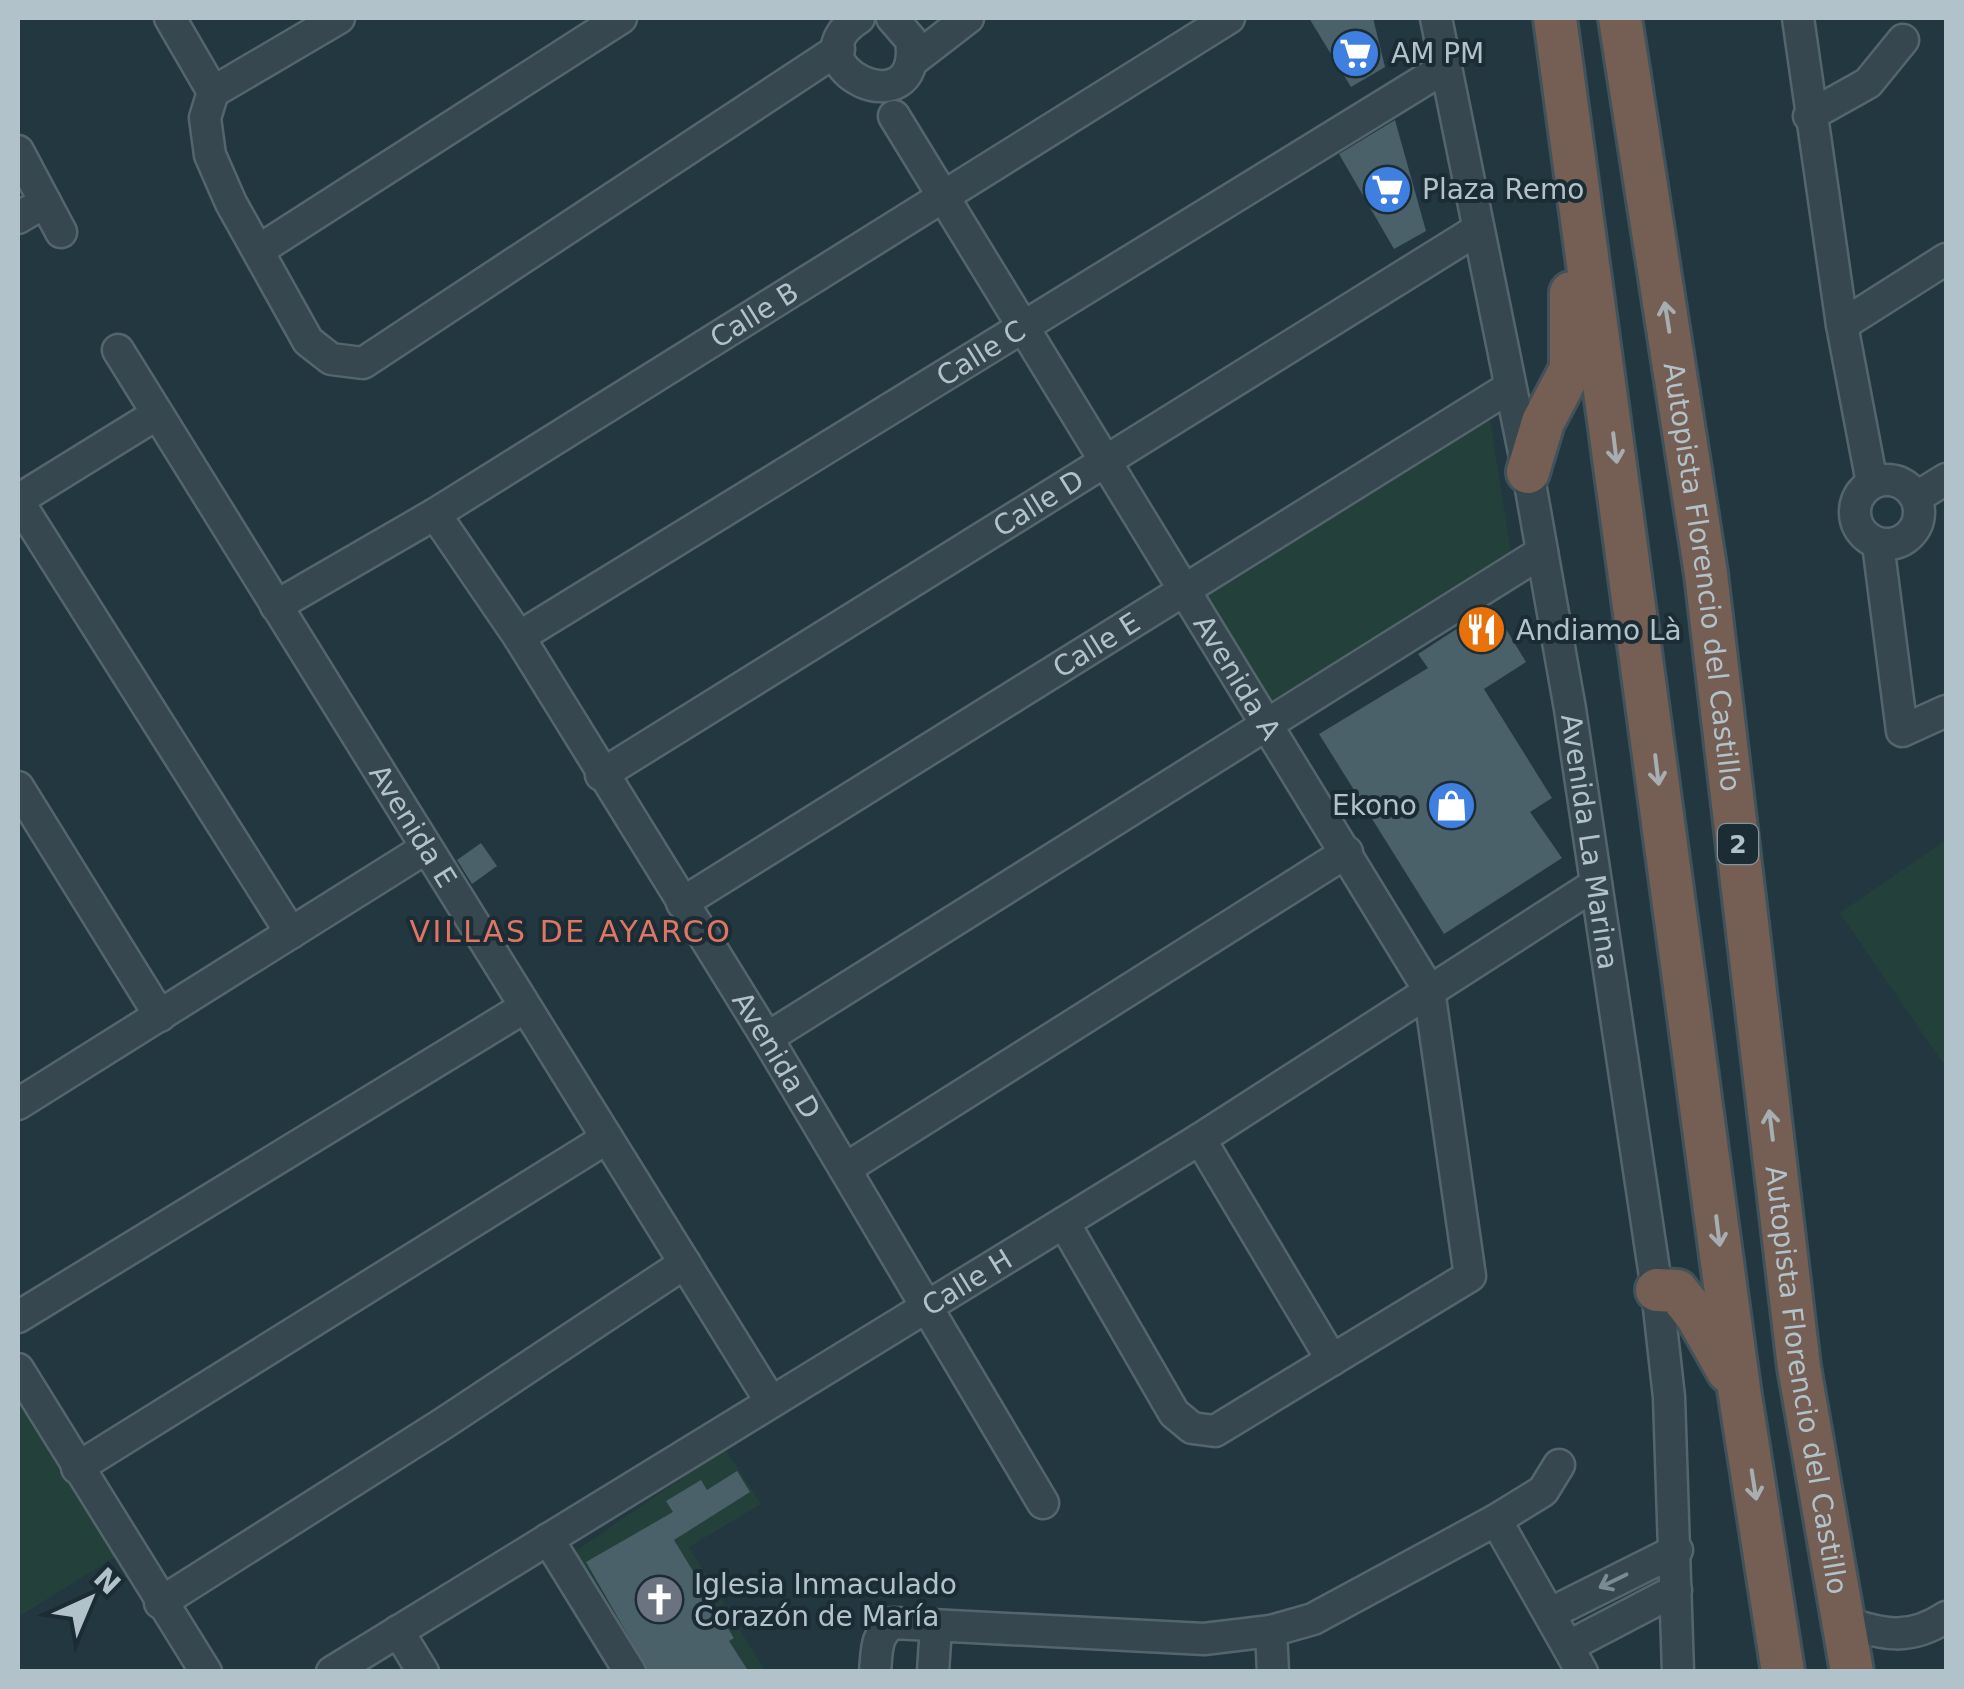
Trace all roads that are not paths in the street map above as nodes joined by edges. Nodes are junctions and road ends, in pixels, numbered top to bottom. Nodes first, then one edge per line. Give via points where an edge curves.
1 (170, 18) edge
2 (339, 18) edge
3 (620, 18) edge
4 (968, 18) edge
5 (1229, 18) edge
6 (1436, 18) edge
7 (1555, 18) edge
8 (1620, 18) edge
9 (1798, 18) edge
10 (899, 23) edge
11 (942, 34) junction
12 (1903, 40) dead end
13 (840, 43) edge
14 (911, 62) junction
15 (1444, 68) junction
16 (214, 92) junction
17 (1570, 108) junction
18 (894, 116) dead end
19 (1809, 116) junction
20 (18, 152) edge
21 (943, 196) junction
22 (45, 202) junction
23 (18, 218) edge
24 (1478, 230) junction
25 (61, 232) dead end
26 (259, 250) junction
27 (1946, 259) edge
28 (1842, 325) junction
29 (1024, 326) junction
30 (118, 350) dead end
31 (1510, 388) junction
32 (157, 414) junction
33 (1103, 459) junction
34 (1528, 472) junction
35 (1946, 478) edge
36 (1872, 483) junction
37 (1917, 497) junction
38 (18, 500) edge
39 (435, 514) junction
40 (1878, 544) junction
41 (1542, 552) junction
42 (1186, 590) junction
43 (276, 606) junction
44 (519, 637) junction
45 (1946, 711) edge
46 (1268, 722) junction
47 (601, 775) junction
48 (18, 787) edge
49 (426, 848) junction
50 (1347, 852) junction
51 (1596, 884) junction
52 (682, 903) junction
53 (292, 933) junction
54 (1428, 990) junction
55 (525, 1006) junction
56 (160, 1016) junction
57 (767, 1038) junction
58 (22, 1091) edge
59 (607, 1138) junction
60 (1200, 1139) junction
61 (845, 1169) junction
62 (1064, 1222) junction
63 (684, 1263) junction
64 (1658, 1290) junction
65 (927, 1306) junction
66 (18, 1317) edge
67 (1332, 1360) junction
68 (18, 1368) edge
69 (1738, 1389) junction
70 (770, 1402) junction
71 (1559, 1465) dead end
72 (77, 1468) junction
73 (1043, 1503) dead end
74 (1496, 1520) junction
75 (548, 1539) junction
76 (1677, 1550) junction
77 (1676, 1590) junction
78 (160, 1602) junction
79 (1551, 1613) junction
80 (1946, 1617) edge
81 (1844, 1622) junction
82 (936, 1626) junction
83 (398, 1631) junction
84 (1271, 1631) junction
85 (1575, 1659) edge
86 (206, 1672) edge
87 (332, 1672) edge
88 (423, 1672) edge
89 (630, 1672) edge
90 (875, 1672) edge
91 (933, 1672) edge
92 (1273, 1672) edge
93 (1678, 1672) edge
94 (1783, 1672) edge
95 (1852, 1672) edge

1 - 16 street
2 - 16 street
3 - 26 street
4 - 11 street
5 - 21 street, Calle B
6 - 15 street, Avenida La Marina
7 - 17 highway
81 -> 8 highway, Autopista Florencio del Castillo / 2 via 1799,1367 1706,574
9 - 19 street
10 - 11 street
10 - 14 street via 913,51
11 - 14 street
12 - 19 street via 1868,83
13 - 14 street via 863,85 897,81
13 - 26 street via 363,362 332,359 308,342
15 - 24 street, Avenida La Marina
15 - 29 street, Calle C
16 - 26 street via 205,118 210,155
17 - 34 highway via 1563,202 1574,326 1571,369 1543,422
17 -> 69 highway
18 - 21 street, Avenida A
19 - 28 street
20 - 22 street
21 - 29 street, Avenida A
21 - 39 street, Calle B
22 - 23 street
22 - 25 street
24 - 31 street, Avenida La Marina
24 - 33 street, Calle D
27 - 28 street
28 - 36 street
29 - 33 street, Avenida A
29 - 44 street, Calle C
30 - 32 street, Avenida E
31 - 34 street, Avenida La Marina
31 - 42 street, Calle E
32 - 38 street
32 - 43 street, Avenida E
33 - 42 street, Avenida A
33 - 47 street, Calle D
34 - 41 street, Avenida La Marina
35 - 37 street
36 - 37 street via 1906,484
36 - 40 street via 1856,502 1855,515 1858,528
37 - 40 street via 1921,516 1913,534 1897,544
38 - 53 street
39 - 43 street, Calle B
39 - 44 street, Avenida D
40 - 45 street via 1902,732
41 - 46 street
41 - 51 street, Avenida La Marina
42 - 46 street, Avenida A
42 - 52 street, Calle E
43 - 49 street, Avenida E
44 - 47 street, Avenida D
46 - 50 street, Avenida A
46 - 57 street
47 - 52 street, Avenida D
48 - 56 street
49 - 53 street
49 - 55 street, Avenida E
50 - 54 street, Avenida A
50 - 61 street
51 - 54 street, Calle H
51 - 64 street, Avenida La Marina
52 - 57 street, Avenida D
53 - 56 street
54 - 60 street, Calle H
54 - 67 street, Avenida A via 1470,1276
55 - 59 street, Avenida E
55 - 66 street
56 - 58 street
57 - 61 street, Avenida D
59 - 63 street, Avenida E
59 - 72 street
60 - 62 street, Calle H
60 - 67 street
61 - 65 street, Avenida D
62 - 65 street, Calle H
62 - 67 street via 1174,1413 1192,1428 1215,1430
63 - 70 street, Avenida E
63 - 78 street
64 - 69 highway via 1677,1292 1697,1316
64 - 76 street, Avenida La Marina
65 - 70 street, Calle H
65 - 73 street, Avenida D
68 - 72 street
69 -> 94 highway
70 - 75 street, Calle H
71 - 74 street via 1543,1491
72 - 78 street
74 - 79 street
74 - 84 street via 1313,1619
75 - 83 street, Calle H
75 - 89 street
76 - 77 street, Avenida La Marina
76 -> 79 street
77 - 85 street
77 - 93 street, Avenida La Marina
78 - 86 street
79 - 85 street
80 - 81 street via 1889,1636
81 - 95 highway, Autopista Florencio del Castillo / 2
82 - 84 street via 1204,1640
82 - 90 street via 893,1623 882,1630
82 - 91 street
83 - 87 street, Calle H
83 - 88 street
84 - 92 street

